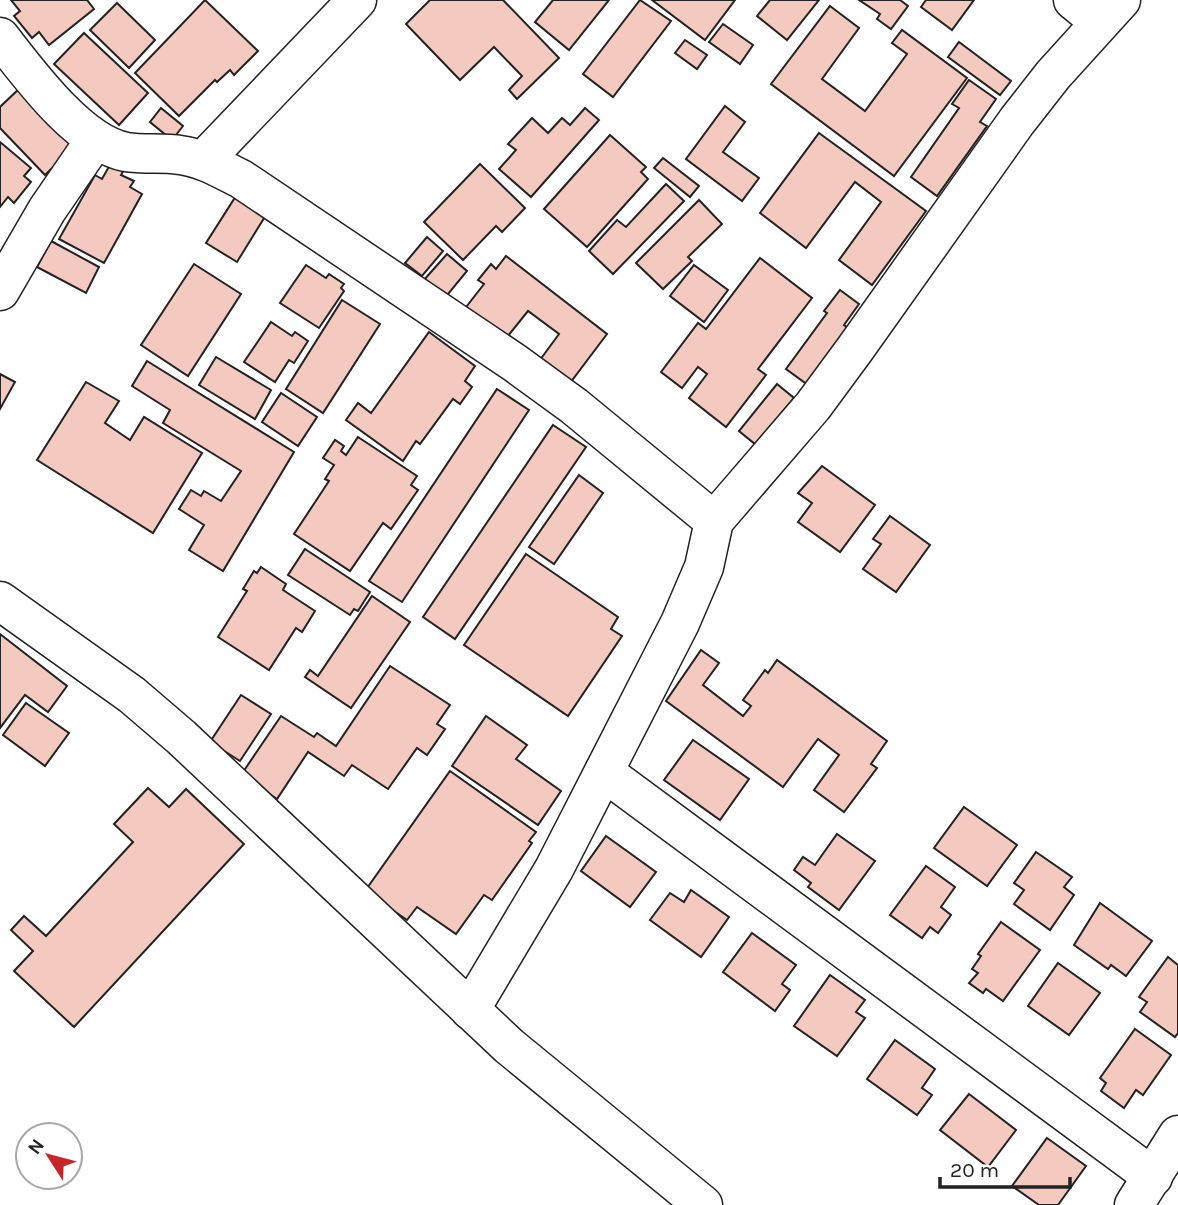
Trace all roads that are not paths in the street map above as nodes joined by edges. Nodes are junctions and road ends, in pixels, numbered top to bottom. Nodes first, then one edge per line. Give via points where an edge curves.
1 (358, 0) edge
2 (1098, 7) edge
3 (0, 37) edge
4 (95, 140) junction
5 (204, 160) junction
6 (0, 291) edge
7 (714, 521) junction
8 (0, 601) edge
9 (604, 772) junction
10 (470, 1010) junction
11 (1178, 1135) edge
12 (1144, 1191) edge
13 (703, 1205) edge

1 - 5 street
2 - 7 street via 813,405
3 - 4 street
4 - 5 street via 125,152
4 - 6 street
5 - 7 street via 241,179 515,363
7 - 9 street via 704,567 680,624
8 - 10 street via 132,695 181,737
9 - 10 street via 524,922
9 - 12 street
10 - 13 street via 554,1086
11 - 12 street

